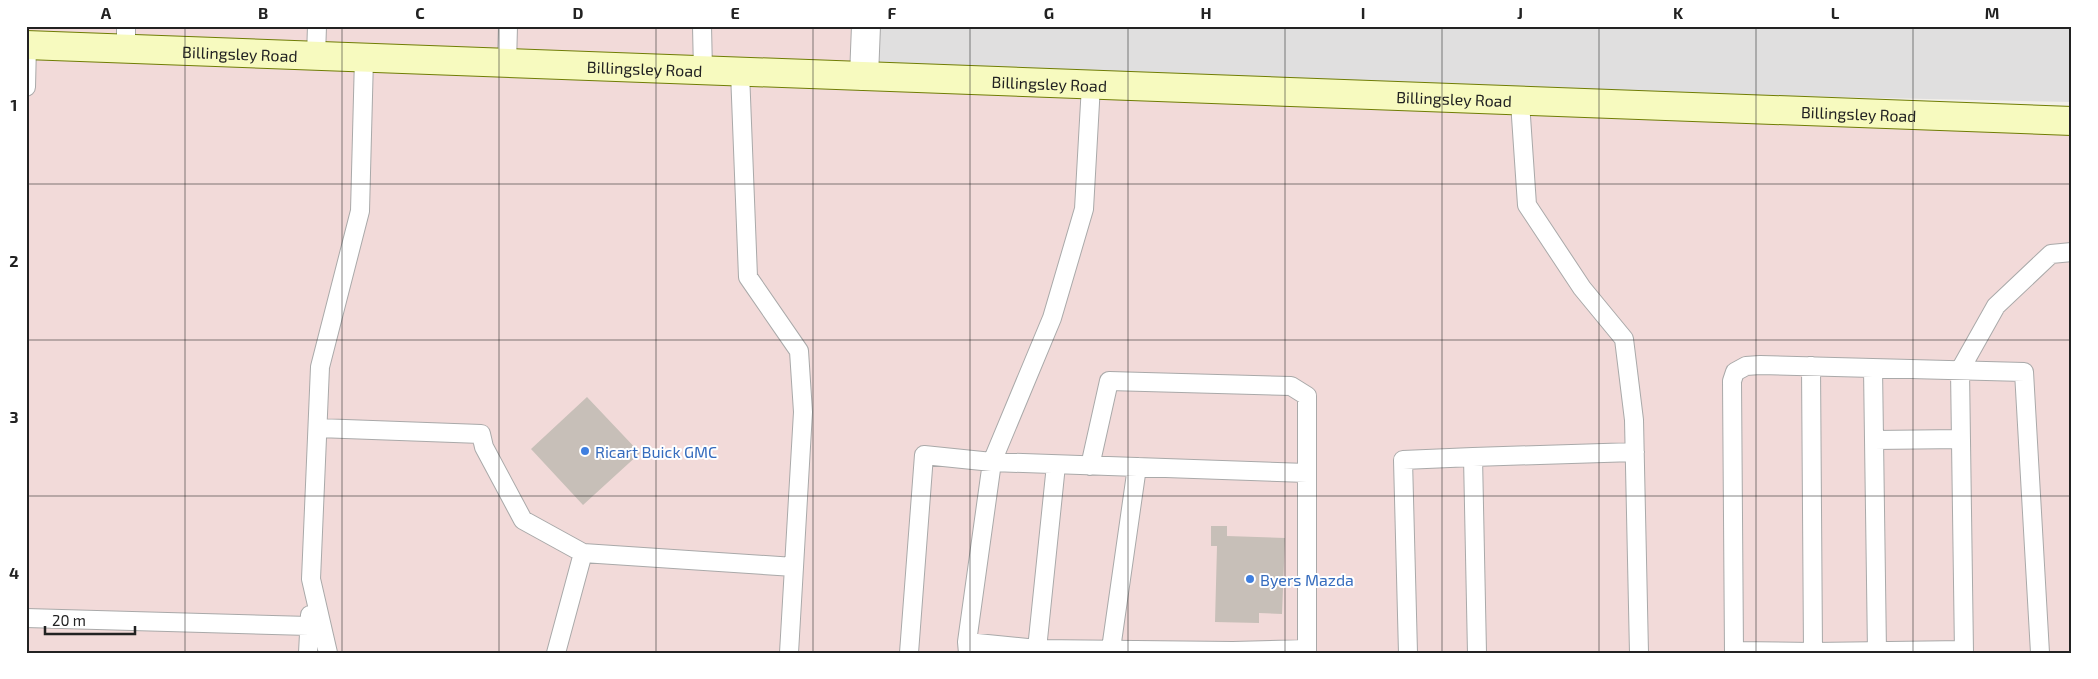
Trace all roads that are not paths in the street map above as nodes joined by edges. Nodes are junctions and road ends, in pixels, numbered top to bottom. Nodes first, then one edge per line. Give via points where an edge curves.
1 (317, 26) edge
2 (508, 26) edge
3 (702, 26) edge
4 (866, 26) edge
5 (126, 37) edge
6 (27, 45) edge
7 (316, 56) junction
8 (364, 58) junction
9 (508, 64) junction
10 (704, 70) junction
11 (740, 72) junction
12 (864, 76) junction
13 (1091, 84) junction
14 (26, 87) edge
15 (1520, 102) junction
16 (2072, 121) edge
17 (2072, 252) edge
18 (1811, 366) junction
19 (1873, 368) junction
20 (1960, 370) junction
21 (318, 428) junction
22 (1961, 439) junction
23 (1874, 440) junction
24 (1635, 452) junction
25 (1473, 457) junction
26 (992, 462) junction
27 (1056, 465) junction
28 (1090, 466) junction
29 (1137, 467) junction
30 (1307, 473) junction
31 (583, 553) junction
32 (794, 567) junction
33 (311, 579) junction
34 (26, 618) edge
35 (309, 626) junction
36 (968, 647) edge
37 (1111, 649) junction
38 (1037, 651) edge
39 (1307, 651) edge
40 (1964, 651) edge
41 (1233, 652) edge
42 (1734, 652) edge
43 (1813, 652) edge
44 (1877, 652) edge
45 (308, 653) edge
46 (328, 653) edge
47 (556, 653) edge
48 (789, 653) edge
49 (909, 653) edge
50 (1408, 653) edge
51 (1477, 653) edge
52 (1639, 653) edge
53 (2040, 653) edge

1 - 7 lane
2 - 9 lane
3 - 10 lane
4 - 12 street
5 - 6 street, Billingsley Road
5 - 7 street, Billingsley Road
6 - 14 lane
7 - 8 street, Billingsley Road
8 - 9 street, Billingsley Road
8 - 21 lane via 360,211 320,367
9 - 10 street, Billingsley Road
10 - 11 street, Billingsley Road
11 - 12 street, Billingsley Road
11 - 32 lane via 748,277 799,351 803,412
12 - 13 street, Billingsley Road
13 - 15 street, Billingsley Road
13 - 26 lane via 1084,210 1052,318
15 - 16 street, Billingsley Road
15 - 24 lane via 1527,205 1582,288 1624,339
17 - 20 lane via 2051,254 1996,306
18 - 19 lane
18 - 42 lane via 1746,366 1735,372 1732,381
18 - 43 lane
19 - 20 lane
19 - 23 lane
20 - 22 lane
20 - 53 lane via 2024,372
21 - 31 lane via 481,434 484,447 523,520
21 - 33 lane
22 - 23 lane
22 - 40 lane
23 - 44 lane
24 - 25 lane
24 - 52 lane
25 - 50 lane via 1403,460
25 - 51 lane
26 - 27 lane
26 - 36 lane
26 - 49 lane via 924,455
27 - 28 lane
27 - 38 lane
28 - 29 lane
28 - 30 lane via 1109,381 1290,386 1307,396
29 - 30 lane
29 - 37 lane
30 - 39 lane
31 - 32 lane
31 - 47 lane
32 - 48 lane
33 - 35 lane
33 - 46 lane
34 - 35 lane
35 - 45 lane
36 - 38 lane
37 - 38 lane
37 - 41 lane
39 - 41 lane
40 - 44 lane
42 - 43 lane
43 - 44 lane

